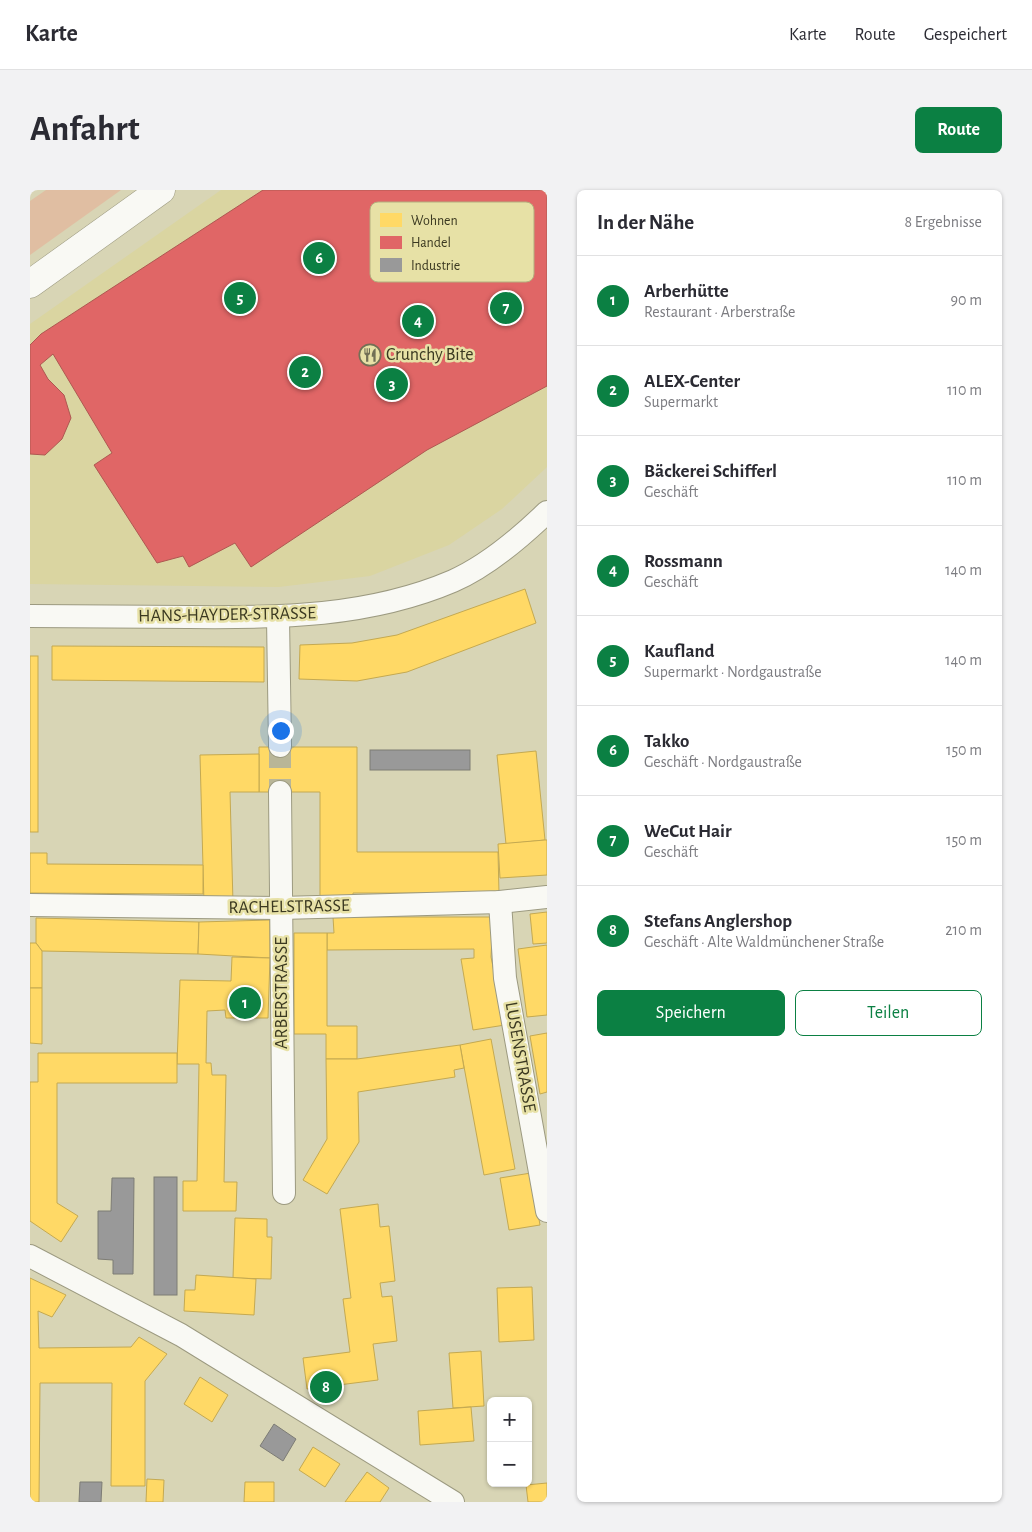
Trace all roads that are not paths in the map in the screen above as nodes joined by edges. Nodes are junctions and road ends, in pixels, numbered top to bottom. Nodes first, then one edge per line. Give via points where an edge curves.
1 (161, 190) edge
2 (30, 284) edge
3 (547, 512) edge
4 (30, 616) edge
5 (278, 618) junction
6 (280, 746) tunnel mouth
7 (280, 792) tunnel mouth
8 (547, 898) edge
9 (500, 902) junction
10 (30, 906) edge
11 (281, 908) junction
12 (284, 1193) dead end
13 (547, 1211) edge
14 (30, 1256) edge
15 (453, 1502) edge

1 - 2 main road
3 - 5 street, HANS-HAYDER-STRASSE via 514,543 454,580 396,601
4 - 5 street, HANS-HAYDER-STRASSE
5 - 6 street
7 - 11 street, ARBERSTRASSE
8 - 9 street, RACHELSTRASSE
9 - 11 street, RACHELSTRASSE
9 - 13 street, LUSENSTRASSE via 506,978
10 - 11 street, RACHELSTRASSE
11 - 12 street, ARBERSTRASSE
14 - 15 street via 181,1335

